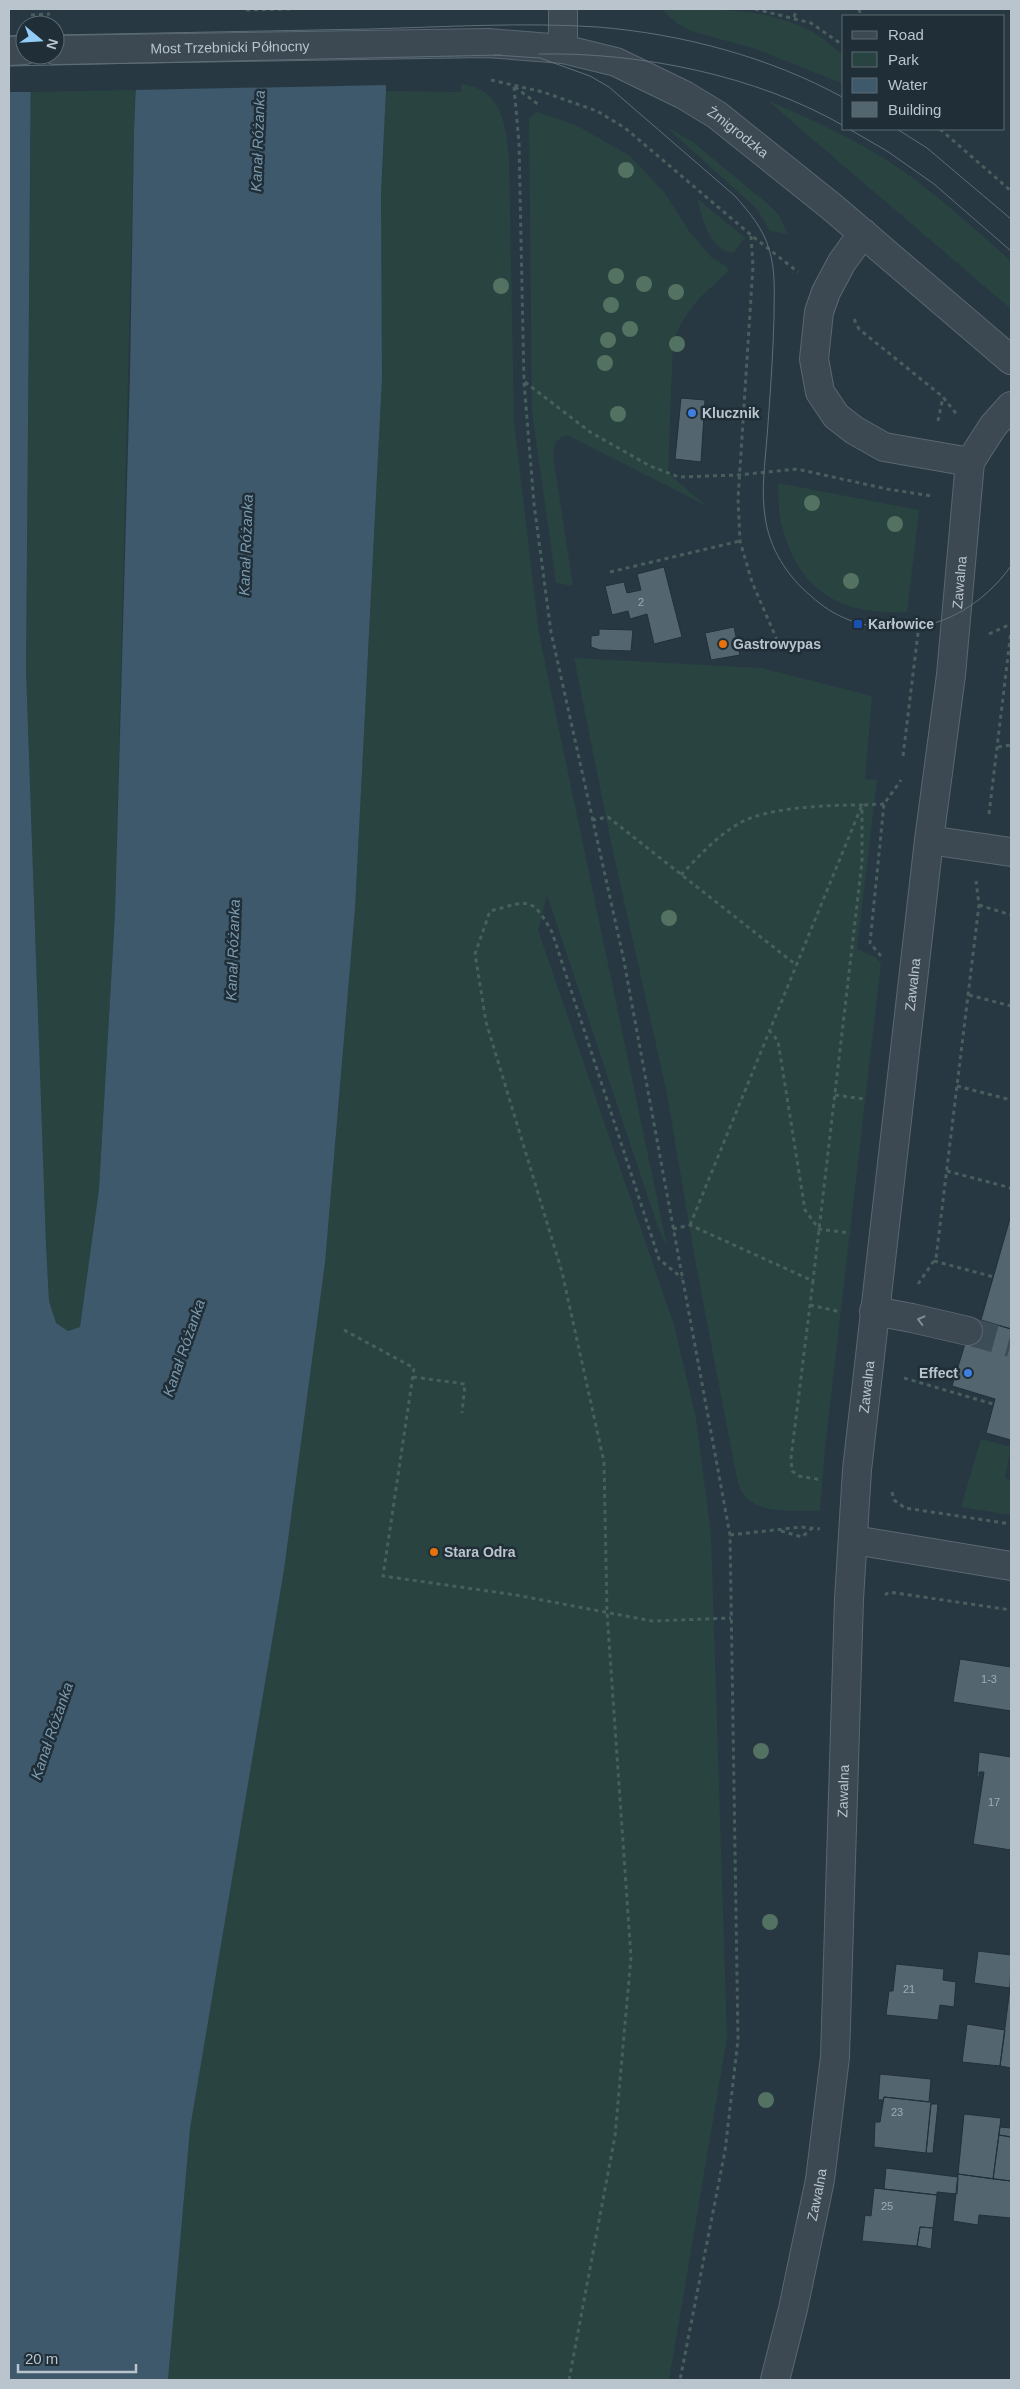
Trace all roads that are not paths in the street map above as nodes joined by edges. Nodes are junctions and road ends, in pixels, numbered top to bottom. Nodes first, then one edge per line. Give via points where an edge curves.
1 (563, 9) edge
2 (404, 43) joint
3 (563, 49) junction
4 (65, 50) edge
5 (862, 232) junction
6 (1011, 360) edge
7 (1011, 406) edge
8 (970, 462) junction
9 (929, 840) junction
10 (1011, 852) edge
11 (874, 1311) junction
12 (968, 1331) tunnel mouth
13 (854, 1540) junction
14 (1011, 1566) edge
15 (775, 2380) edge

1 - 3 street
2 - 3 street, Żmigrodzka via 488,43
2 - 4 street, Most Trzebnicki Północny
3 - 5 street, Żmigrodzka via 616,62 684,95 744,136
5 - 6 street, Żmigrodzka
5 - 8 street via 842,262 819,312 814,359 820,392 836,416 884,447
7 - 8 street, Zawalna via 993,426
8 - 9 street, Zawalna via 951,675
9 - 10 street
9 - 11 street, Zawalna
12 -> 11 street
11 - 13 street, Zawalna via 857,1470
13 - 14 street
13 - 15 street, Zawalna via 849,1599 835,2057 820,2180

